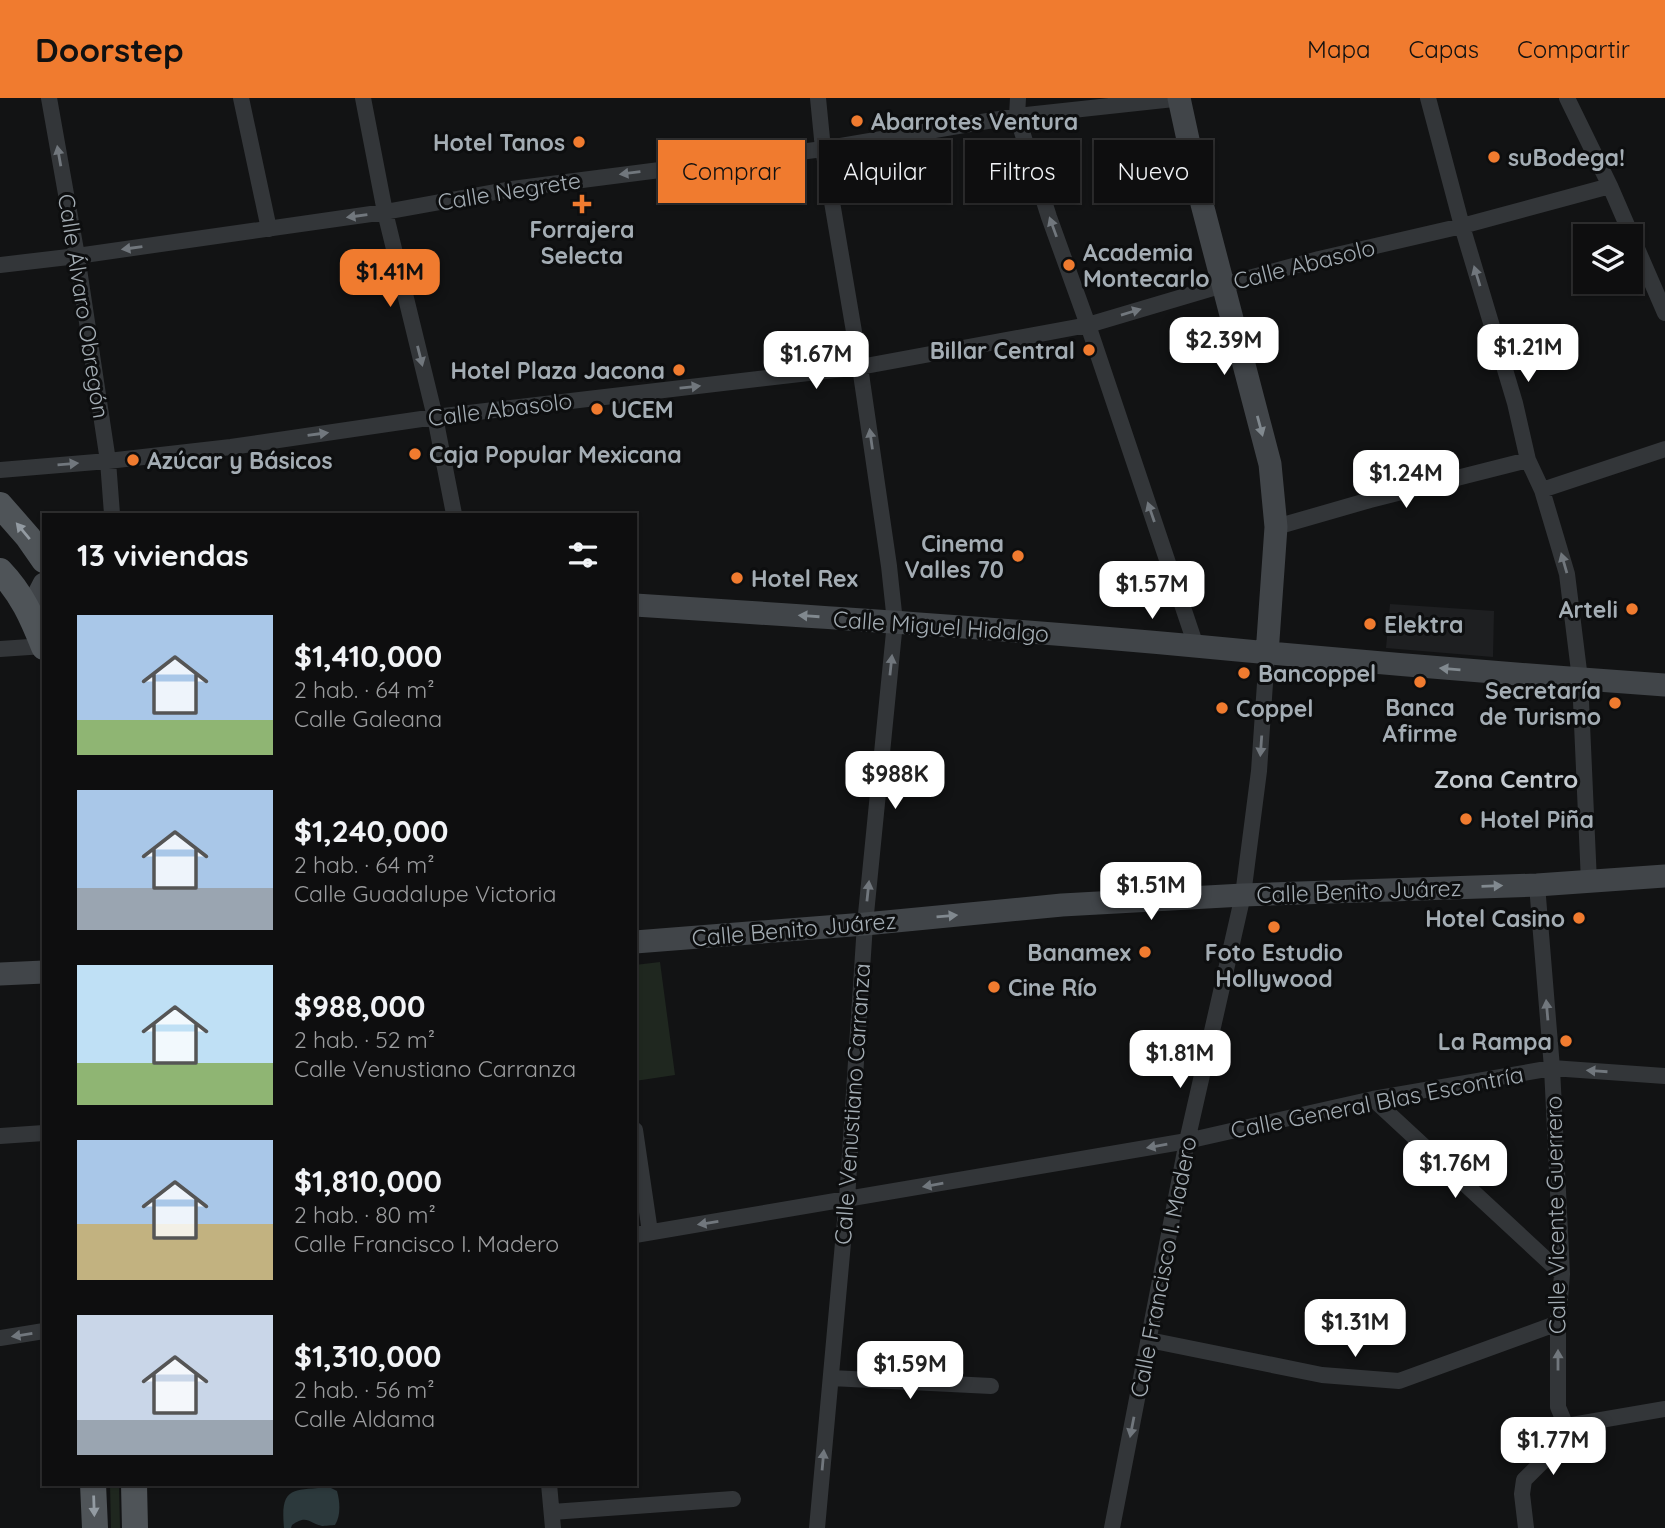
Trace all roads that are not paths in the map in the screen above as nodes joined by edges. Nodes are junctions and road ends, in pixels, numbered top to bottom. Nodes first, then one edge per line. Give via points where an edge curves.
1 (50, 98) edge
2 (241, 98) edge
3 (363, 98) edge
4 (818, 98) edge
5 (1018, 98) edge
6 (1180, 98) edge
7 (1428, 98) edge
8 (1567, 98) edge
9 (1017, 116) junction
10 (822, 140) edge
11 (876, 140) edge
12 (819, 150) edge
13 (1609, 186) junction
14 (832, 203) edge
15 (385, 212) junction
16 (1462, 226) junction
17 (269, 229) junction
18 (77, 256) junction
19 (0, 265) edge
20 (1223, 285) junction
21 (1665, 313) edge
22 (1088, 325) junction
23 (860, 368) junction
24 (435, 417) junction
25 (1665, 449) edge
26 (1528, 460) junction
27 (108, 461) junction
28 (0, 470) edge
29 (1542, 490) junction
30 (0, 505) edge
31 (112, 513) edge
32 (454, 513) edge
33 (1276, 527) junction
34 (42, 557) edge
35 (0, 570) edge
36 (42, 588) edge
37 (637, 605) edge
38 (29, 612) junction
39 (895, 622) junction
40 (42, 641) edge
41 (42, 646) edge
42 (1196, 646) junction
43 (0, 649) edge
44 (1268, 654) junction
45 (1580, 679) junction
46 (1665, 685) edge
47 (1665, 876) edge
48 (1589, 882) junction
49 (1537, 885) junction
50 (1243, 895) junction
51 (864, 924) junction
52 (637, 942) edge
53 (42, 972) edge
54 (0, 974) edge
55 (1552, 1068) junction
56 (1665, 1076) edge
57 (1373, 1099) junction
58 (42, 1133) edge
59 (0, 1136) edge
60 (1187, 1141) junction
61 (637, 1156) edge
62 (847, 1199) junction
63 (643, 1234) edge
64 (1562, 1274) junction
65 (1558, 1322) junction
66 (42, 1331) edge
67 (0, 1338) edge
68 (1149, 1340) junction
69 (831, 1378) junction
70 (991, 1386) dead end
71 (1665, 1409) edge
72 (1566, 1426) junction
73 (93, 1486) edge
74 (134, 1486) edge
75 (549, 1486) edge
76 (733, 1499) dead end
77 (552, 1520) edge
78 (95, 1528) edge
79 (135, 1528) edge
80 (817, 1528) edge
81 (1112, 1528) edge
82 (1526, 1528) edge

18 -> 1 street, Calle Álvaro Obregón
2 - 17 street
3 - 15 street
4 - 10 street, Calle Venustiano Carranza
5 - 9 street
6 - 9 street, Calle Negrete
6 - 20 street, Calle Francisco I. Madero
7 - 16 street
8 - 13 street
9 - 11 street, Calle Negrete
22 -> 9 street
12 -> 15 street, Calle Negrete via 512,189
13 - 16 street, Calle Abasolo
13 - 21 street
14 - 23 street, Calle Venustiano Carranza
15 -> 17 street, Calle Negrete
15 -> 24 street
16 - 20 street, Calle Abasolo
26 -> 16 street
17 -> 18 street, Calle Negrete
18 - 19 street, Calle Negrete
18 - 27 street, Calle Álvaro Obregón
22 -> 20 street, Calle Abasolo
20 -> 33 street, Calle Francisco I. Madero via 1270,464
22 - 23 street, Calle Abasolo
42 -> 22 street
24 -> 23 street, Calle Abasolo
39 -> 23 street, Calle Venustiano Carranza
27 -> 24 street, Calle Abasolo
24 - 32 street
25 - 29 street
26 - 29 street
26 - 33 street
28 -> 27 street, Calle Abasolo
27 - 31 street, Calle Álvaro Obregón
45 -> 29 street via 1567,574
34 -> 30 main road
33 - 44 street, Calle Francisco I. Madero
35 - 38 main road
36 - 38 street
39 -> 37 street, Calle Miguel Hidalgo
38 - 40 main road
39 - 42 street, Calle Miguel Hidalgo
51 -> 39 street, Calle Venustiano Carranza
41 - 43 street
42 - 44 street, Calle Miguel Hidalgo
45 -> 44 street, Calle Miguel Hidalgo
44 -> 50 street, Calle Francisco I. Madero
45 - 46 street, Calle Miguel Hidalgo
45 - 48 street
47 - 48 street, Calle Benito Juárez
48 - 49 street, Calle Benito Juárez
50 -> 49 street, Calle Benito Juárez
55 -> 49 street, Calle Vicente Guerrero
51 -> 50 street, Calle Benito Juárez via 1062,905
50 - 60 street, Calle Francisco I. Madero
51 - 52 street, Calle Benito Juárez
51 - 62 street, Calle Venustiano Carranza
53 - 54 street
56 -> 55 street, Calle General Blas Escontría
55 - 57 street, Calle General Blas Escontría
55 - 64 street, Calle Vicente Guerrero
57 - 60 street, Calle General Blas Escontría
57 - 64 street
58 - 59 street
60 -> 62 street, Calle General Blas Escontría
60 - 68 street, Calle Francisco I. Madero
61 - 63 street
62 -> 63 street, Calle General Blas Escontría
62 - 69 street, Calle Venustiano Carranza
64 - 65 street, Calle Vicente Guerrero
65 - 68 street via 1399,1381 1322,1375
72 -> 65 street, Calle Vicente Guerrero via 1558,1407
66 -> 67 street
68 -> 81 street, Calle Francisco I. Madero
69 - 70 street
80 -> 69 street, Calle Venustiano Carranza
71 - 72 street
72 - 82 street via 1560,1444 1524,1480
73 -> 78 main road
74 - 79 main road
75 - 77 street
76 - 77 street

